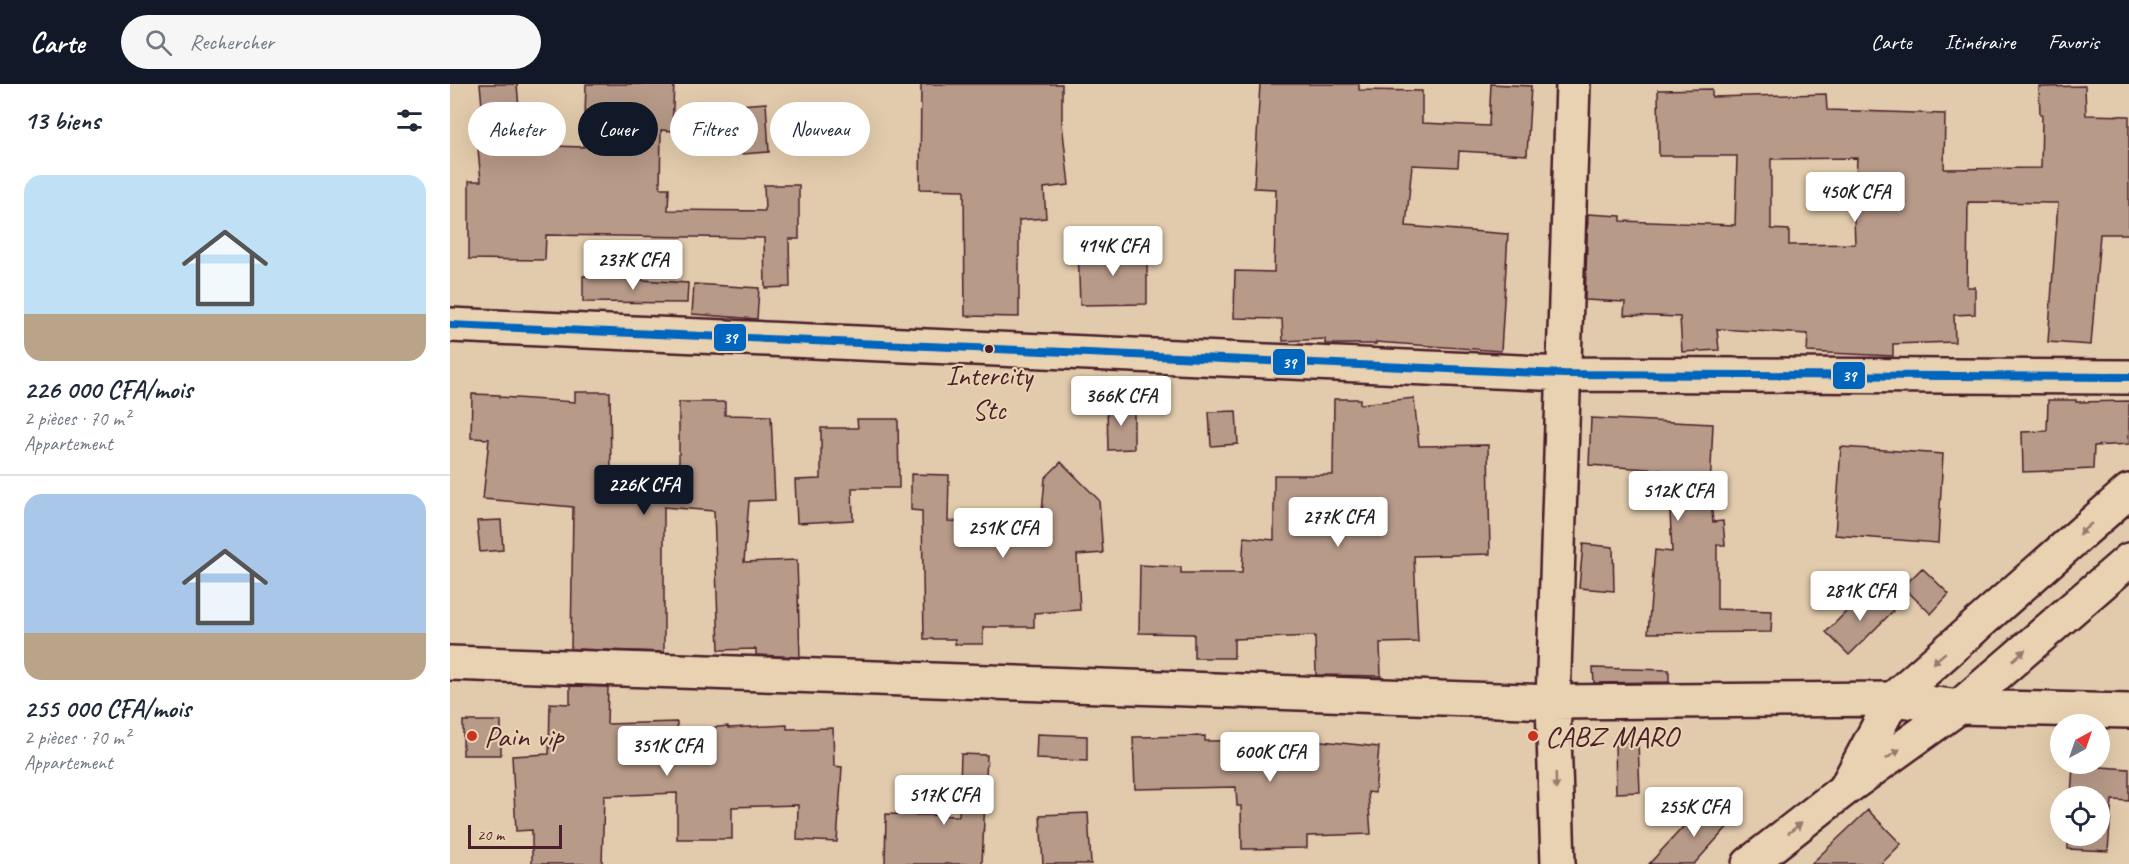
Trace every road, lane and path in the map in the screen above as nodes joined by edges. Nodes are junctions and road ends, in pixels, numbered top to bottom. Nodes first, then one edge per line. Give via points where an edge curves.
1 (1573, 84) edge
2 (450, 325) edge
3 (1564, 374) junction
4 (2129, 377) edge
5 (2129, 491) edge
6 (2129, 560) edge
7 (450, 663) edge
8 (1893, 699) junction
9 (1553, 702) junction
10 (1959, 707) junction
11 (2129, 711) edge
12 (1845, 789) junction
13 (1558, 864) edge
14 (1749, 864) edge

1 - 3 street
2 - 3 street
3 - 4 street
3 - 9 street
5 -> 8 street
10 -> 6 street
7 - 9 street
8 - 9 street
8 - 10 street
8 - 12 street
9 -> 13 street
10 - 11 street
12 -> 10 street
14 -> 12 street

